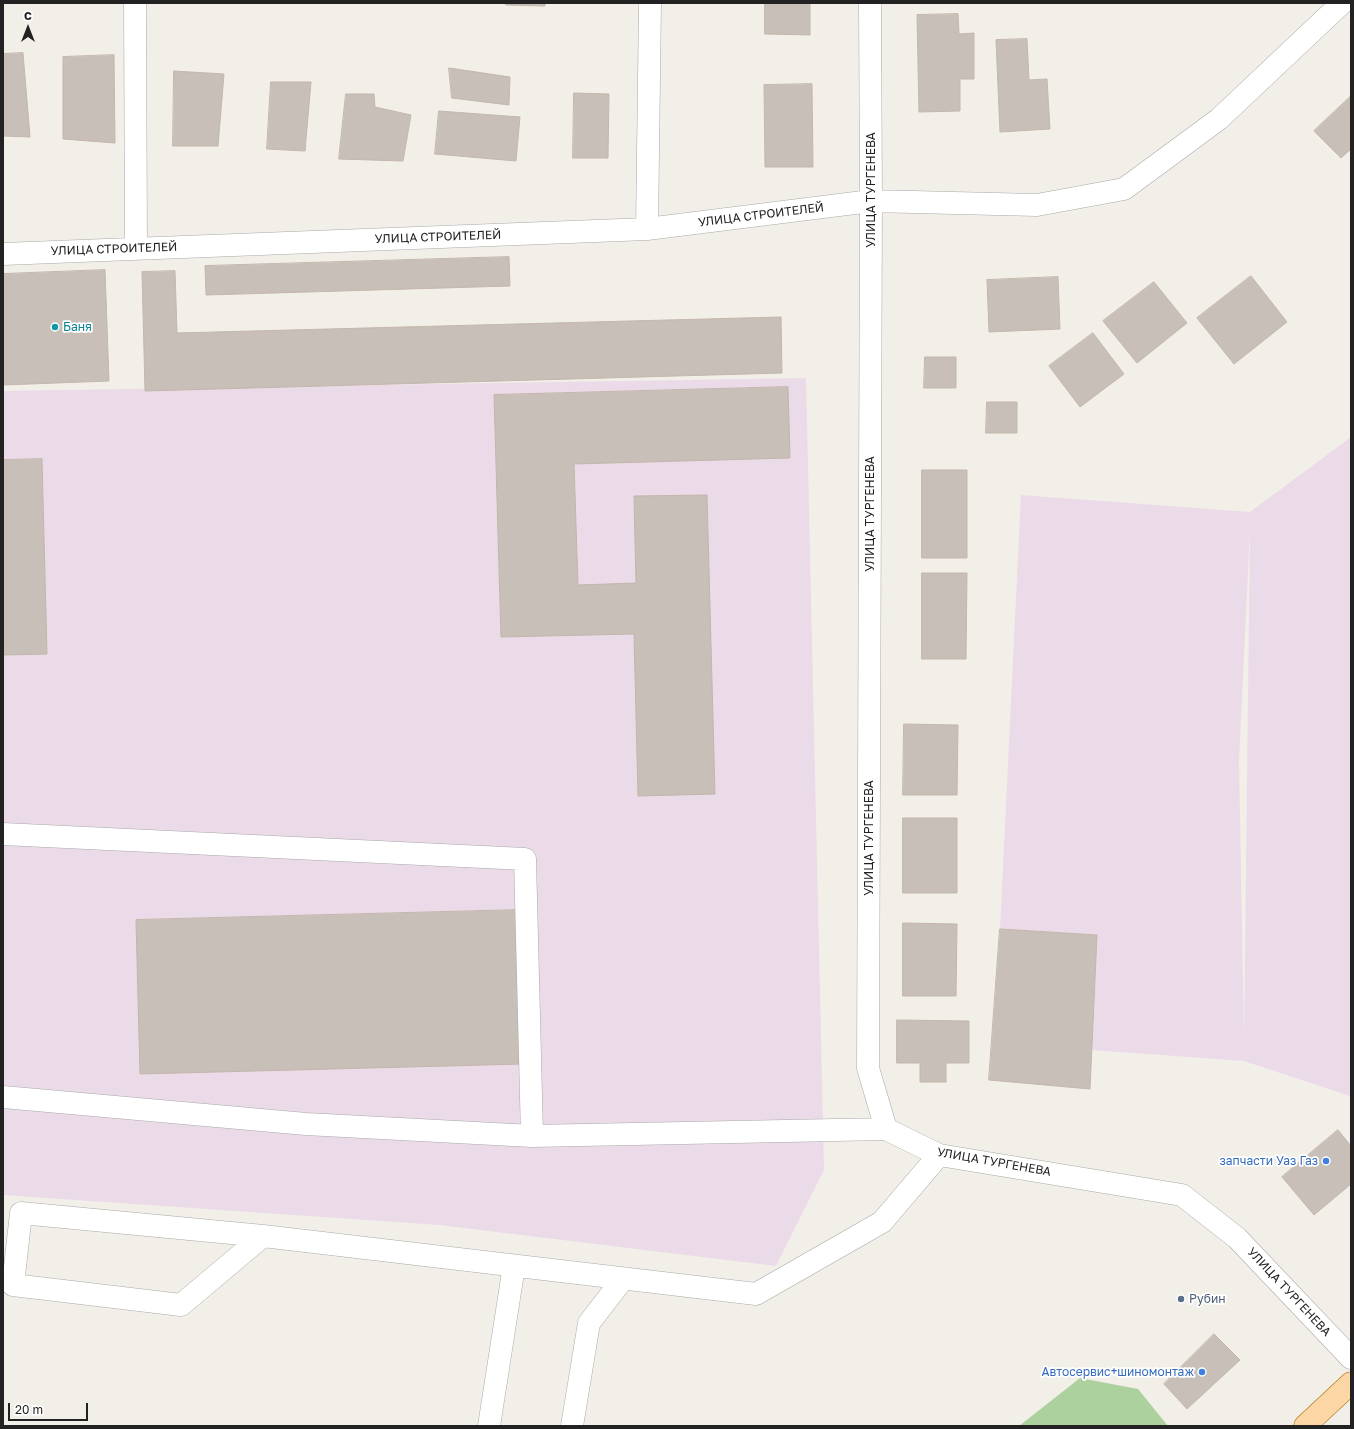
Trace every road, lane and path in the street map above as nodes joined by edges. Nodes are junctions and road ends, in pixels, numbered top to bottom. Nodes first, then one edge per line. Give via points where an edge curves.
1 (135, 3) edge
2 (650, 3) edge
3 (870, 3) edge
4 (1342, 3) edge
5 (871, 201) junction
6 (647, 229) junction
7 (136, 248) junction
8 (3, 254) edge
9 (3, 834) edge
10 (3, 1097) edge
11 (886, 1129) junction
12 (532, 1136) junction
13 (939, 1154) junction
14 (263, 1236) junction
15 (514, 1266) junction
16 (623, 1279) junction
17 (1351, 1358) edge
18 (1351, 1383) edge
19 (489, 1426) edge
20 (572, 1426) edge
21 (1306, 1426) edge

1 - 7 street
2 - 6 street
3 - 5 street, УЛИЦА ТУРГЕНЕВА
4 - 5 street, УЛИЦА СТРОИТЕЛЕЙ via 1219,119 1124,189 1037,205
5 - 6 street, УЛИЦА СТРОИТЕЛЕЙ
5 - 11 street, УЛИЦА ТУРГЕНЕВА via 868,1068
6 - 7 street, УЛИЦА СТРОИТЕЛЕЙ
7 - 8 street, УЛИЦА СТРОИТЕЛЕЙ
9 - 12 street via 525,859
10 - 12 street via 306,1124
11 - 12 street
11 - 13 street, УЛИЦА ТУРГЕНЕВА
13 - 16 street via 882,1222 756,1294
13 - 17 street, УЛИЦА ТУРГЕНЕВА via 1182,1195 1237,1238
14 - 14 street via 181,1305 13,1285 21,1213
14 - 15 street
15 - 16 street
15 - 19 street
16 - 20 street via 589,1323
18 - 21 main road

